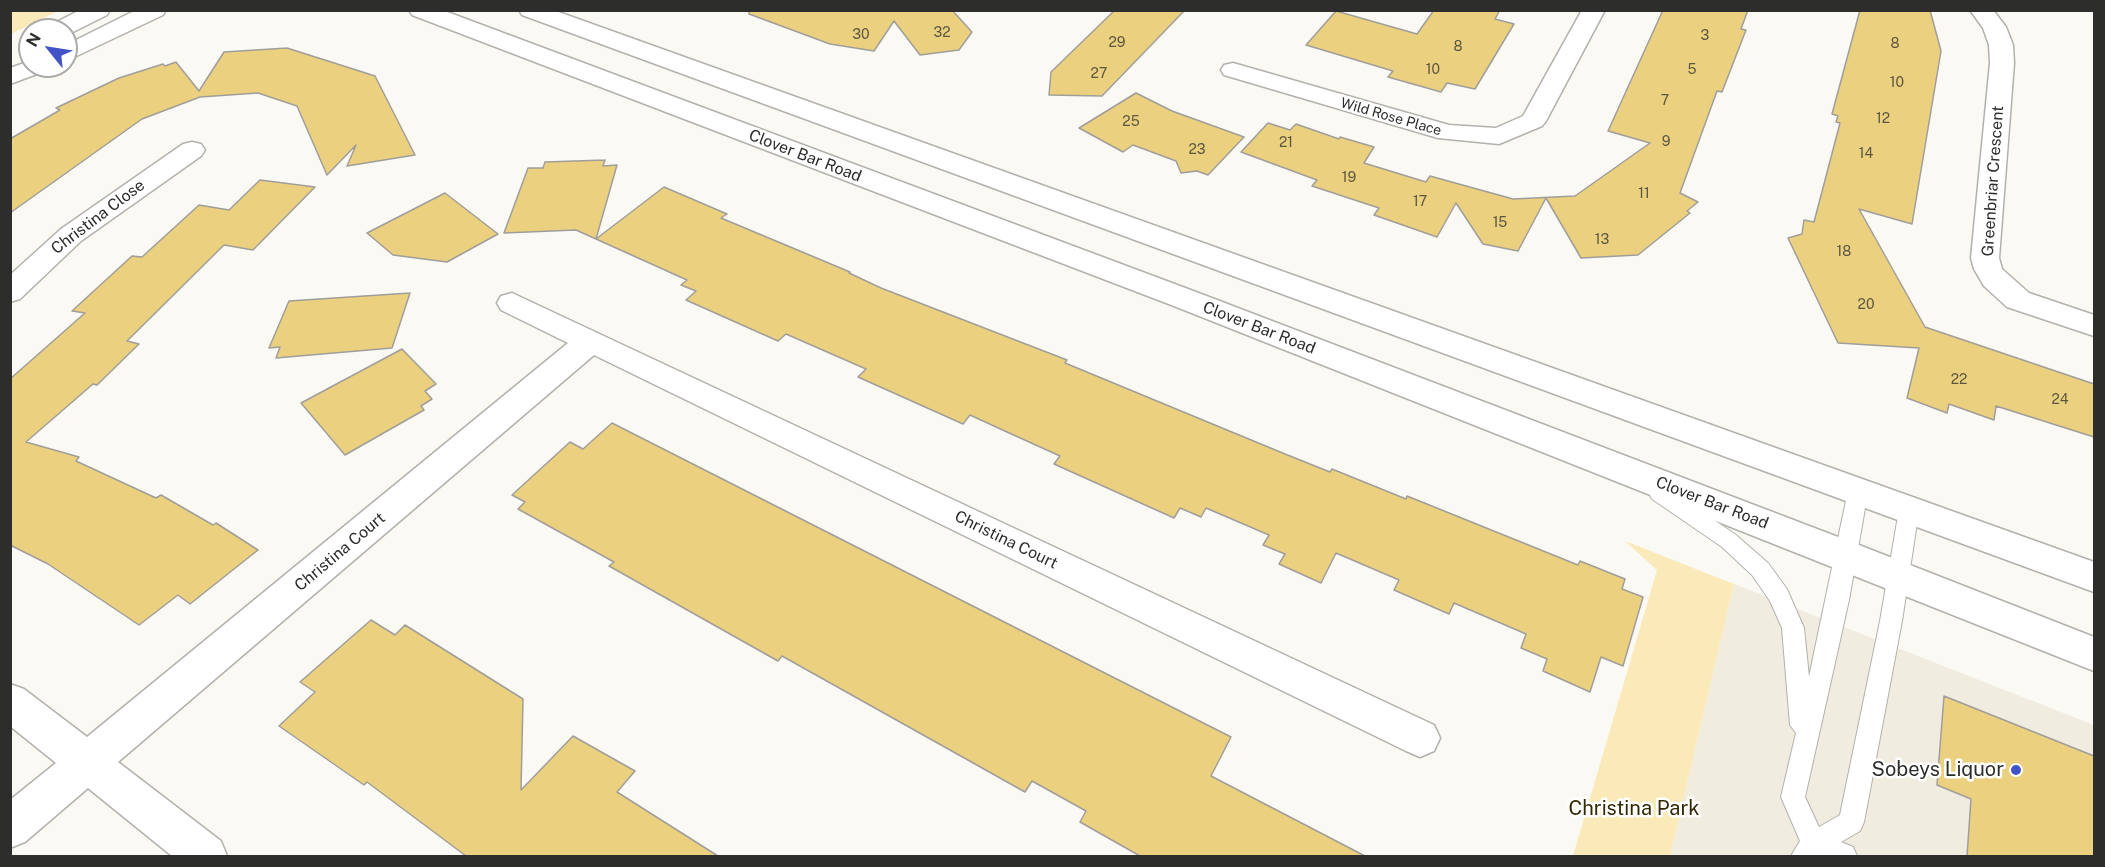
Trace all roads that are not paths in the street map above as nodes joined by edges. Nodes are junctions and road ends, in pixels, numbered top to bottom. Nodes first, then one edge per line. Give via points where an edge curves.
1 (99, 10) edge
2 (155, 10) edge
3 (420, 10) edge
4 (530, 10) edge
5 (1594, 10) edge
6 (1981, 10) edge
7 (78, 20) edge
8 (78, 48) edge
9 (1233, 70) dead end
10 (192, 150) dead end
11 (10, 292) edge
12 (512, 303) dead end
13 (2094, 326) edge
14 (591, 342) junction
15 (1614, 465) junction
16 (1858, 491) junction
17 (1909, 510) junction
18 (1846, 555) junction
19 (1898, 575) junction
20 (2094, 577) edge
21 (2094, 654) edge
22 (10, 702) edge
23 (1420, 738) dead end
24 (1804, 742) junction
25 (88, 762) junction
26 (10, 826) edge
27 (1809, 850) edge
28 (206, 856) edge
29 (1844, 856) edge

1 - 7 main road
2 - 8 main road
3 - 15 main road, Clover Bar Road
4 - 16 main road
5 - 9 main road, Wild Rose Place via 1533,121 1499,136 1447,133
6 - 13 main road, Greenbriar Crescent via 1994,27 2002,63 1985,258 1988,269 2018,300
10 - 11 main road, Christina Close via 71,235
12 - 14 main road, Christina Court
14 - 23 main road, Christina Court
14 - 25 main road, Christina Court
15 - 18 main road, Clover Bar Road
15 - 24 lane via 1729,541 1760,569 1779,596 1793,628
16 - 17 main road
16 - 18 lane
17 - 19 lane
17 - 20 main road
18 - 19 main road, Clover Bar Road
18 - 24 lane
19 - 21 main road, Clover Bar Road
19 - 27 lane via 1851,822
22 - 25 main road
24 - 27 lane via 1793,797
25 - 26 main road, Christina Court
25 - 28 main road
27 - 29 lane

